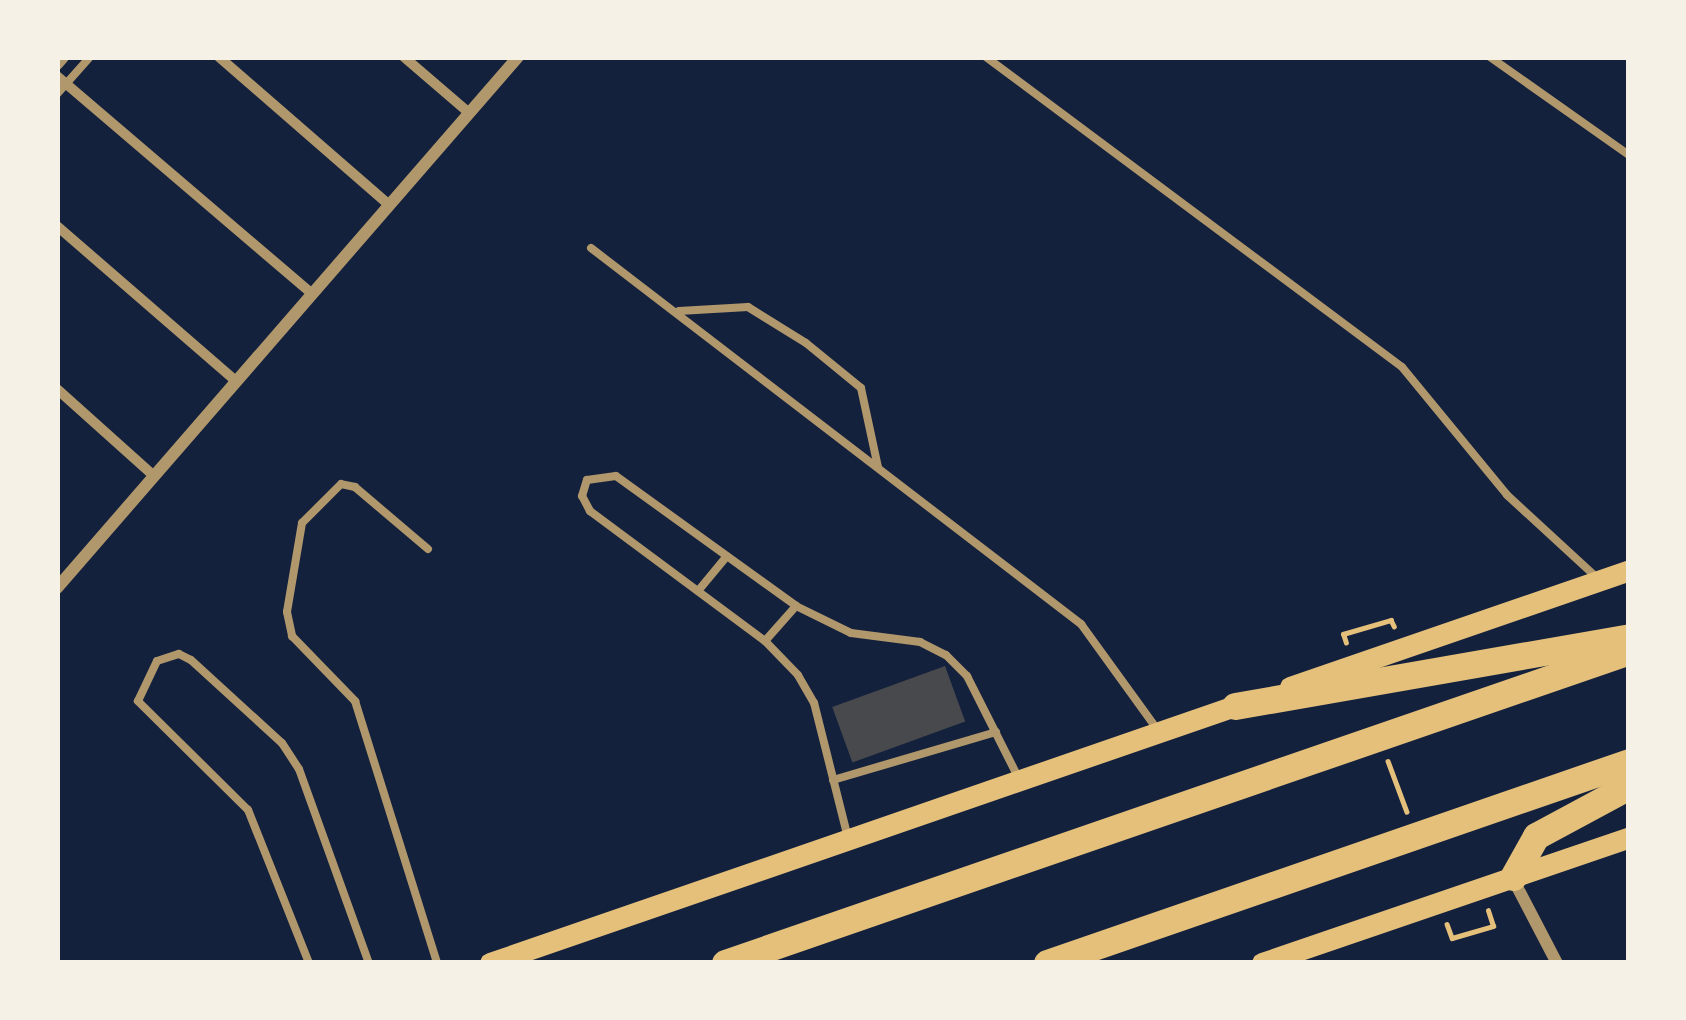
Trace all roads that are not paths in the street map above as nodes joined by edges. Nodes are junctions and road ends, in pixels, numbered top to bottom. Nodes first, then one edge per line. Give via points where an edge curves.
1 (90, 57) edge
2 (219, 57) edge
3 (404, 57) edge
4 (518, 57) edge
5 (986, 57) edge
6 (1490, 57) edge
7 (62, 80) edge
8 (57, 94) edge
9 (469, 113) junction
10 (1629, 155) edge
11 (389, 205) junction
12 (57, 226) edge
13 (591, 248) dead end
14 (312, 294) junction
15 (680, 311) junction
16 (236, 381) junction
17 (57, 389) edge
18 (878, 468) junction
19 (154, 476) junction
20 (428, 549) dead end
21 (727, 556) junction
22 (1629, 570) edge
23 (62, 571) edge
24 (1600, 580) junction
25 (57, 588) edge
26 (698, 591) junction
27 (796, 606) junction
28 (1629, 637) edge
29 (765, 641) junction
30 (1629, 651) edge
31 (1235, 706) junction
32 (1159, 732) junction
33 (996, 733) junction
34 (1629, 762) edge
35 (833, 780) junction
36 (1020, 780) junction
37 (1629, 786) edge
38 (1629, 837) edge
39 (849, 839) junction
40 (1513, 878) junction
41 (309, 963) edge
42 (369, 963) edge
43 (437, 963) edge
44 (490, 963) edge
45 (725, 963) edge
46 (1047, 963) edge
47 (1262, 963) edge
48 (1557, 963) edge

1 - 7 lane
2 - 11 street
3 - 9 street
4 - 9 street
5 - 24 lane via 1402,367 1508,495
6 - 10 lane
7 - 8 lane
7 - 14 street
9 - 11 street
11 - 14 street
12 - 16 street
13 - 15 lane
14 - 16 street
15 - 18 lane
15 - 18 lane via 748,307 806,344 861,388 875,425
16 - 19 street
17 - 19 street
18 - 32 lane via 1081,624
19 - 23 street
20 - 43 lane via 355,487 340,484 302,523 287,612 292,636 348,690 360,714
21 - 26 lane
21 - 26 lane via 616,476 587,480 582,496 590,511
21 - 27 lane
22 - 24 main road
23 - 25 street
24 - 31 main road
26 - 29 lane
27 - 29 lane
27 - 33 lane via 851,633 920,642 946,656 968,676
28 - 31 highway
29 - 35 lane via 814,703
30 - 45 highway
31 - 32 main road
32 - 36 main road
33 - 35 lane
33 - 36 lane
34 - 46 highway
35 - 39 lane
36 - 39 main road
37 - 40 highway via 1536,836
38 - 40 main road
39 - 44 main road
40 - 47 main road
40 - 48 street
41 - 42 lane via 248,810 138,701 157,661 179,654 190,660 282,743 299,769

